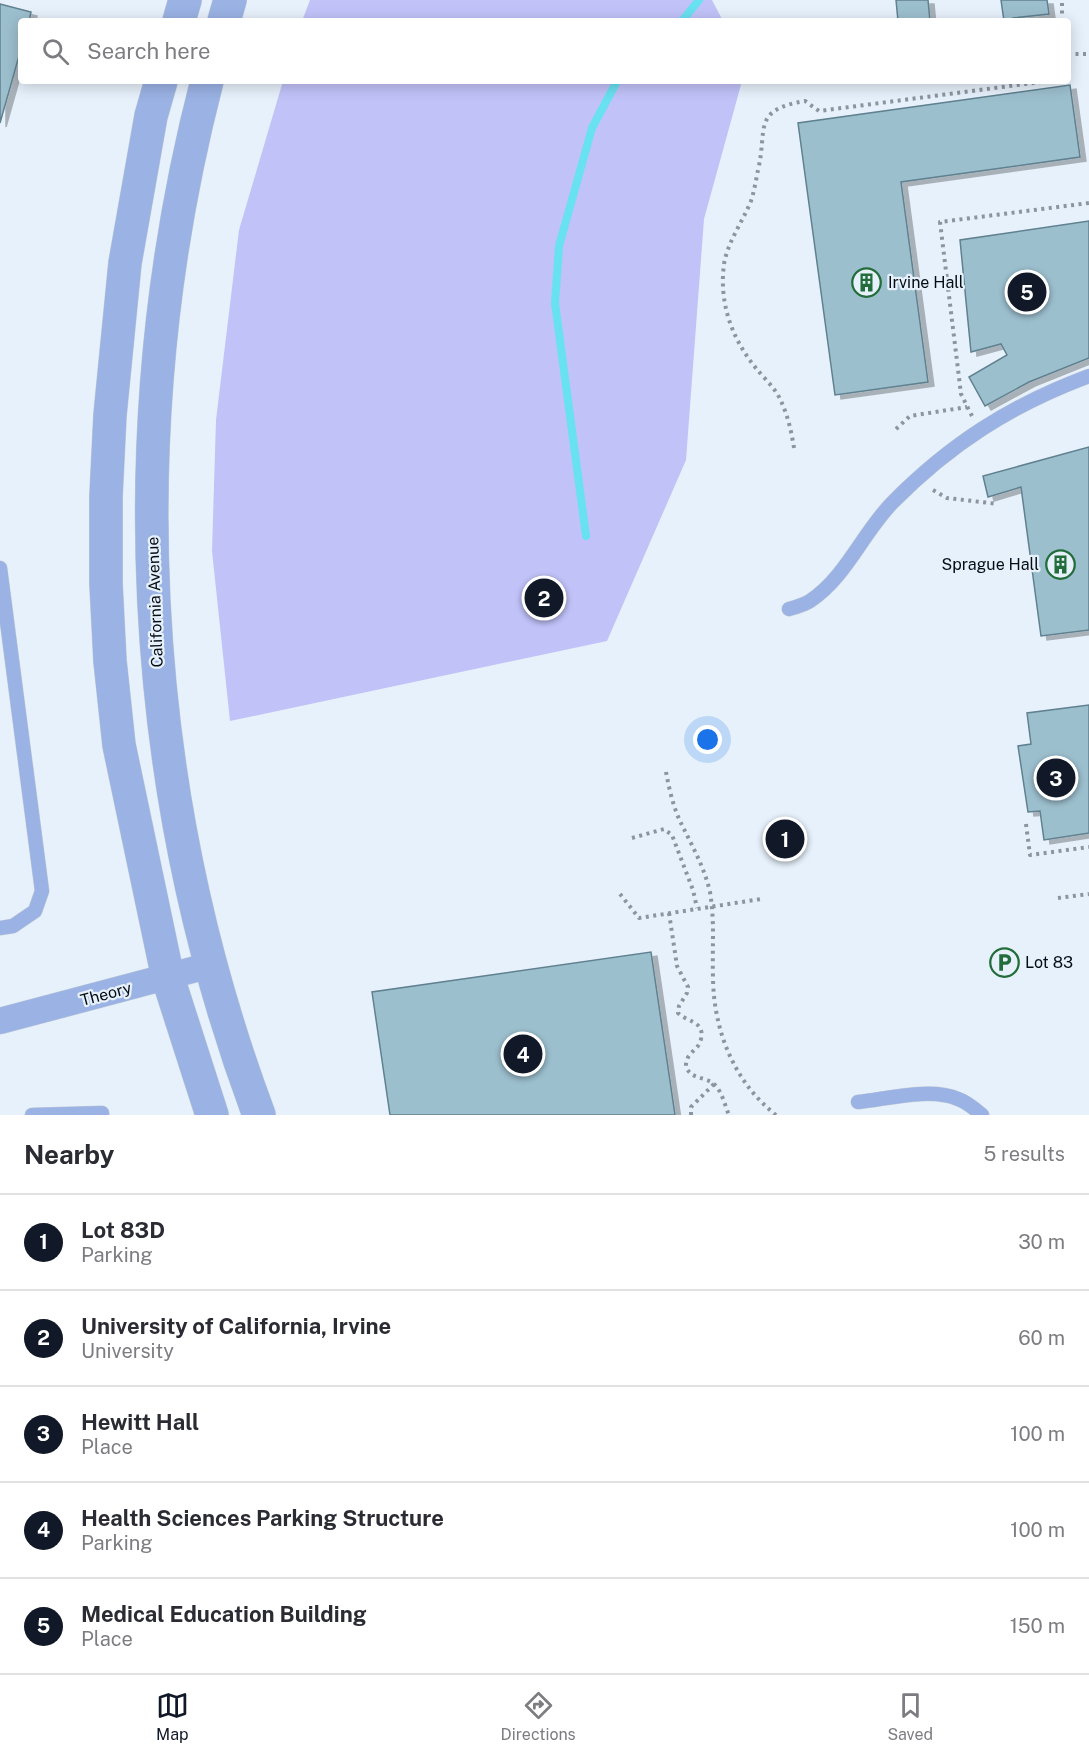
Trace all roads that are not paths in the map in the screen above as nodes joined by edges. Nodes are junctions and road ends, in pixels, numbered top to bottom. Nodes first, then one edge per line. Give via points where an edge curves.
1 (185, 0) edge
2 (230, 0) edge
3 (180, 18) edge
4 (225, 18) edge
5 (160, 84) edge
6 (206, 84) edge
7 (1089, 376) edge
8 (0, 568) edge
9 (789, 609) dead end
10 (0, 928) edge
11 (211, 965) junction
12 (168, 978) junction
13 (0, 1021) edge
14 (858, 1102) dead end
15 (32, 1115) edge
16 (102, 1115) edge
17 (212, 1115) edge
18 (259, 1115) edge
19 (982, 1115) edge

1 - 3 street
2 - 4 street
5 - 12 street via 125,263 110,415 106,584 119,745
6 - 11 street, California Avenue via 191,144 165,294 152,481 152,569 166,738 181,834
7 - 9 lane via 998,417 944,455 890,505 827,587 809,603
8 - 10 lane via 42,891 35,911 13,926
11 - 12 street, Theory
11 - 18 street, California Avenue
12 - 13 street, Theory
12 - 17 street
14 - 19 lane via 947,1095
15 - 16 lane

